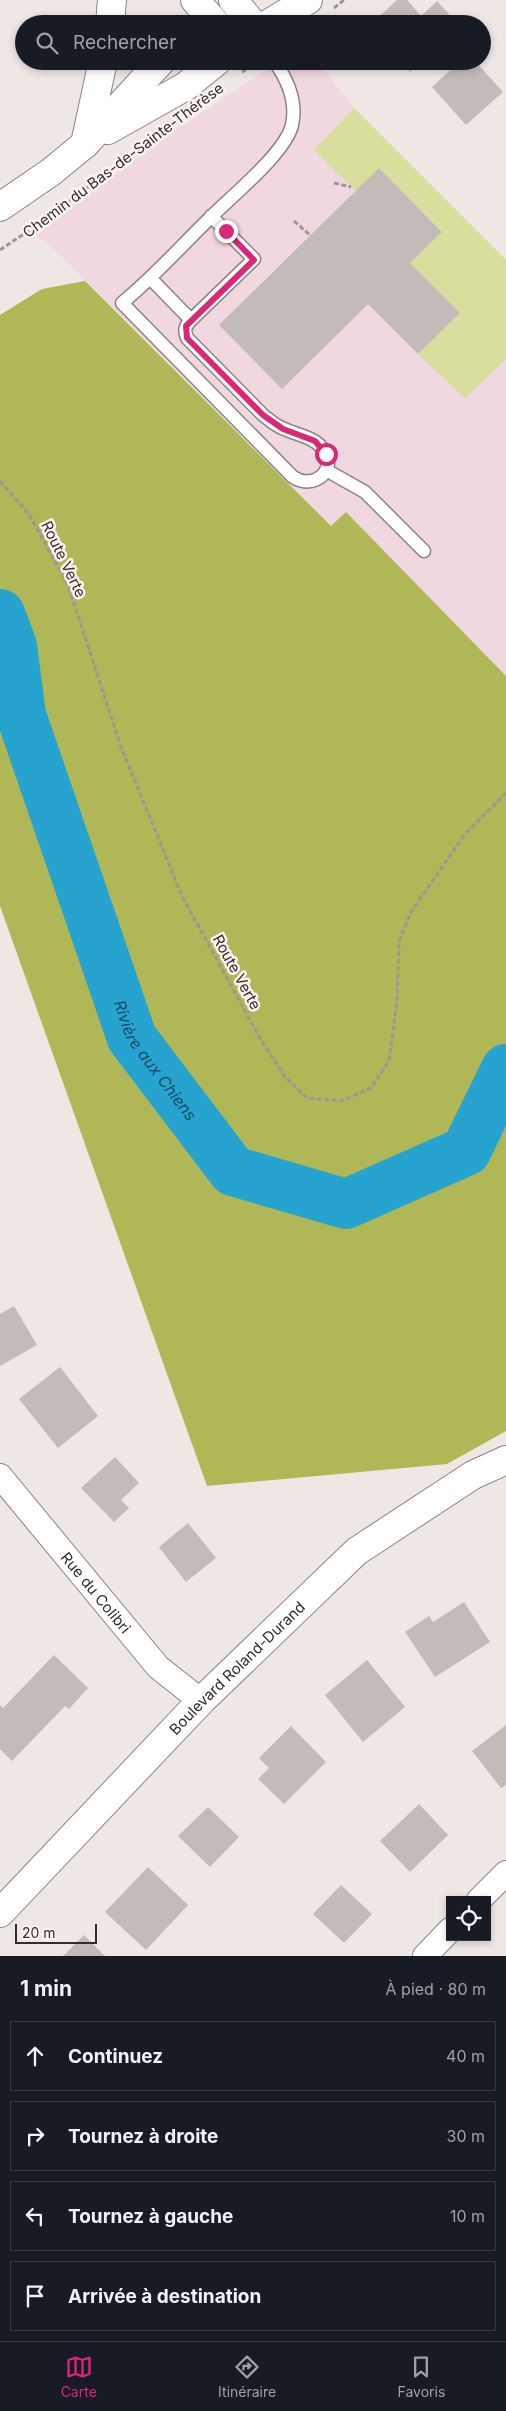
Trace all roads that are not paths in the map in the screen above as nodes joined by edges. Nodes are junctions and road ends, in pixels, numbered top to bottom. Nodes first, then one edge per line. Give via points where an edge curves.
1 (112, 0) edge
2 (233, 0) edge
3 (308, 0) edge
4 (111, 15) edge
5 (209, 15) edge
6 (246, 15) edge
7 (283, 15) edge
8 (101, 70) edge
9 (153, 70) edge
10 (223, 70) edge
11 (280, 70) edge
12 (85, 144) junction
13 (0, 207) edge
14 (211, 216) junction
15 (151, 279) junction
16 (191, 320) junction
17 (326, 470) junction
18 (424, 551) dead end
19 (506, 1460) edge
20 (0, 1476) edge
21 (201, 1701) junction
22 (506, 1873) edge
23 (483, 1896) edge
24 (0, 1913) edge
25 (446, 1934) edge
26 (425, 1956) edge

1 - 4 main road
2 - 5 main road
2 - 6 main road
3 - 7 main road
8 - 12 main road
9 - 12 main road, Chemin du Bas-de-Sainte-Thérèse
10 - 12 main road, Chemin du Bas-de-Sainte-Thérèse via 186,86
11 - 14 lane via 292,99 293,118 288,135 268,160
12 - 13 main road, Chemin du Bas-de-Sainte-Thérèse
14 - 15 lane
14 - 16 lane via 254,260
15 - 16 lane
15 - 17 lane via 122,303 293,477 306,483 314,481
16 - 17 lane via 186,326 187,338 274,424 315,441 328,461
17 - 18 lane via 365,492
19 - 21 main road, Boulevard Roland-Durand via 473,1475 356,1551
20 - 21 street, Rue du Colibri via 158,1667
21 - 24 main road, Boulevard Roland-Durand
22 - 23 street
25 - 26 street

